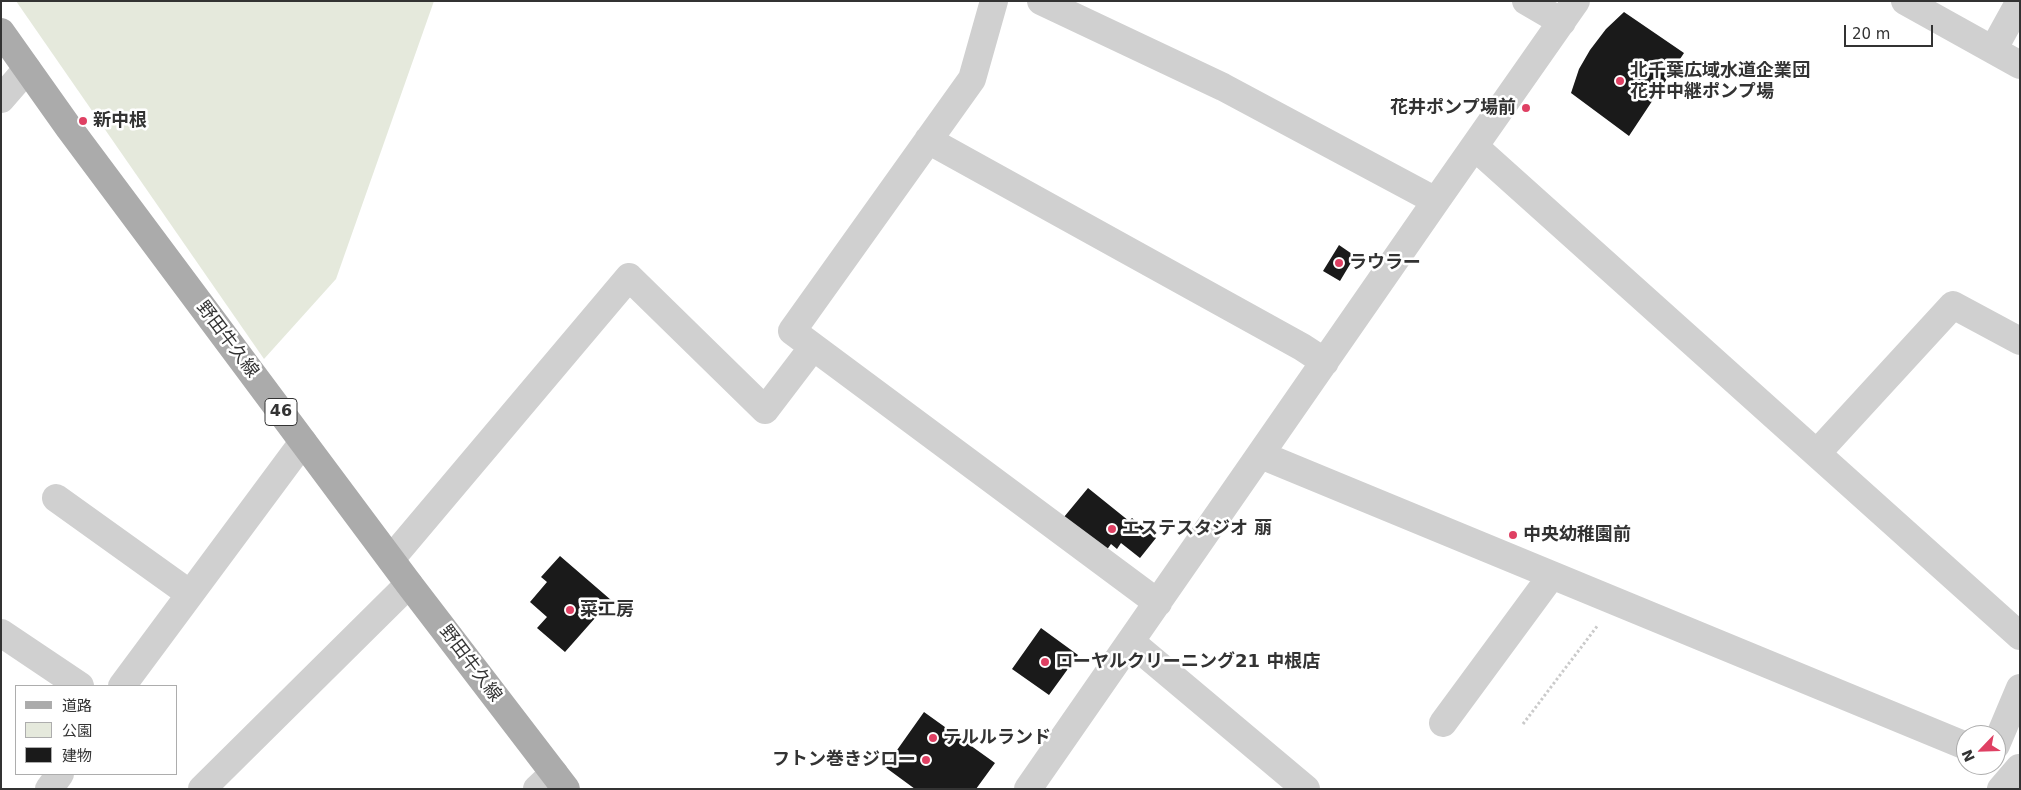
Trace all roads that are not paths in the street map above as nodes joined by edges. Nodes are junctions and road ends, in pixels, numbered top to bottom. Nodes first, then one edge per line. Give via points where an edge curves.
1 (994, 1) edge
2 (1042, 1) edge
3 (1526, 1) edge
4 (1904, 1) edge
5 (2020, 1) edge
6 (1570, 12) edge
7 (1, 32) edge
8 (1993, 50) junction
9 (2020, 65) edge
10 (27, 69) junction
11 (1, 98) edge
12 (928, 140) junction
13 (1475, 147) junction
14 (1436, 201) junction
15 (2020, 341) edge
16 (813, 346) junction
17 (1325, 362) junction
18 (303, 442) junction
19 (1817, 453) junction
20 (1261, 455) junction
21 (56, 498) dead end
22 (391, 559) junction
23 (1552, 576) junction
24 (410, 584) junction
25 (190, 594) junction
26 (1158, 603) junction
27 (1, 633) edge
28 (2020, 636) edge
29 (1131, 642) junction
30 (79, 685) edge
31 (123, 685) edge
32 (2020, 688) edge
33 (1443, 723) dead end
34 (2004, 725) edge
35 (1956, 742) edge
36 (2012, 765) edge
37 (59, 775) edge
38 (552, 784) edge
39 (50, 789) edge
40 (202, 789) edge
41 (1028, 789) edge
42 (1306, 789) edge
43 (2001, 789) edge

1 - 12 street via 972,79
2 - 14 street via 1223,87
3 - 6 street
4 - 8 street
5 - 8 street
6 - 13 street
7 - 10 main road, 野田牛久線 / 46
8 - 9 street
10 - 11 street
10 - 18 main road, 野田牛久線 / 46
12 - 16 street via 792,331
12 - 17 street
13 - 14 street
13 - 19 street
14 - 17 street
15 - 19 street via 1953,305
16 - 22 street via 765,410 629,277
16 - 26 street
17 - 20 street
18 - 22 main road, 野田牛久線 / 46
18 - 25 street
19 - 28 street
20 - 23 street
20 - 26 street
21 - 25 street
22 - 24 main road, 野田牛久線 / 46
23 - 33 street
23 - 35 street
24 - 38 main road, 野田牛久線 / 46
24 - 40 street
25 - 31 street
26 - 29 street
27 - 30 street
29 - 41 street
29 - 42 street
32 - 34 street
36 - 43 street
37 - 39 street

